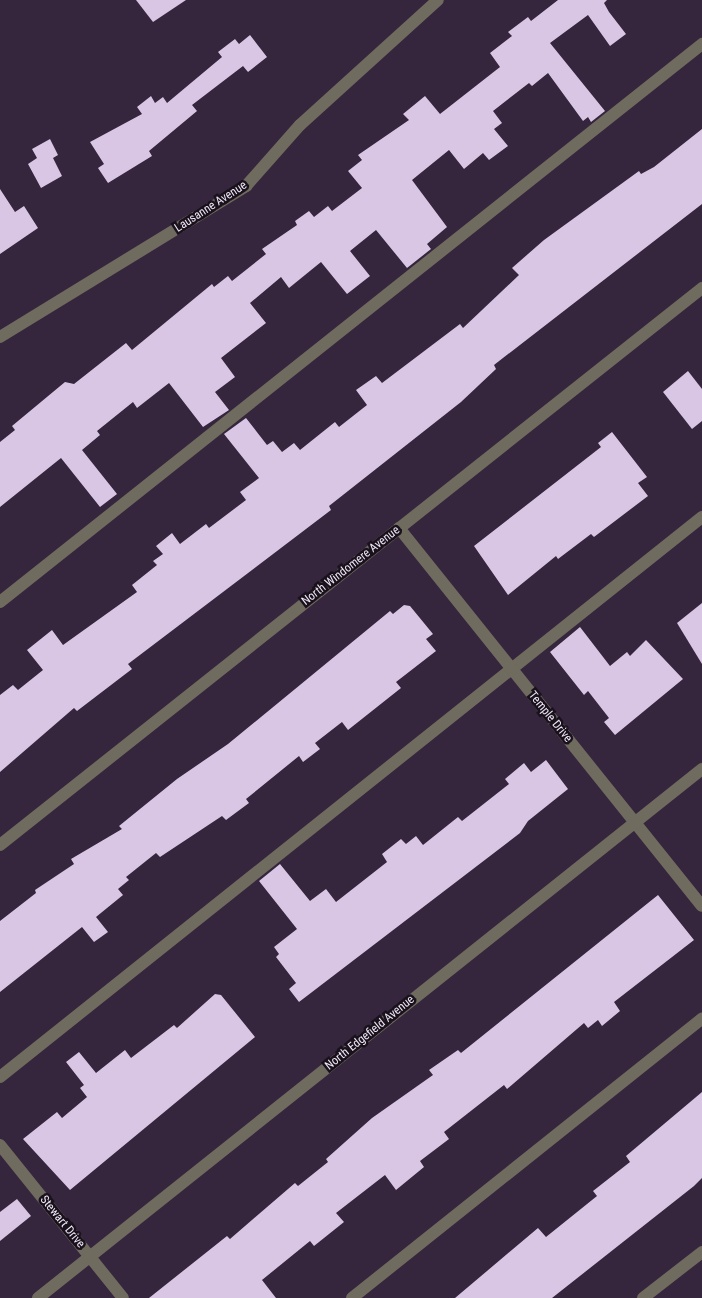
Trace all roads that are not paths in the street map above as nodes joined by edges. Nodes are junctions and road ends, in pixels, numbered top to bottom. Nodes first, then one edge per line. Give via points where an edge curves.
1 (438, 0) edge
2 (702, 44) edge
3 (702, 288) edge
4 (0, 337) edge
5 (702, 517) edge
6 (399, 528) junction
7 (0, 602) edge
8 (511, 668) junction
9 (702, 769) edge
10 (634, 822) junction
11 (0, 845) edge
12 (702, 906) edge
13 (702, 1019) edge
14 (0, 1077) edge
15 (0, 1145) edge
16 (702, 1252) edge
17 (91, 1257) junction
18 (38, 1298) edge
19 (123, 1298) edge
20 (352, 1298) edge
21 (643, 1298) edge

1 - 4 street, Lausanne Avenue via 300,125 246,186
2 - 7 street
3 - 6 street, North Windomere Avenue
5 - 8 street
6 - 8 street, Temple Drive
6 - 11 street, North Windomere Avenue
8 - 10 street, Temple Drive
8 - 14 street
9 - 10 street, North Edgefield Avenue
10 - 12 street, Temple Drive
10 - 17 street, North Edgefield Avenue
13 - 20 street
15 - 17 street, Stewart Drive
16 - 21 street
17 - 18 street, North Edgefield Avenue
17 - 19 street, Stewart Drive

